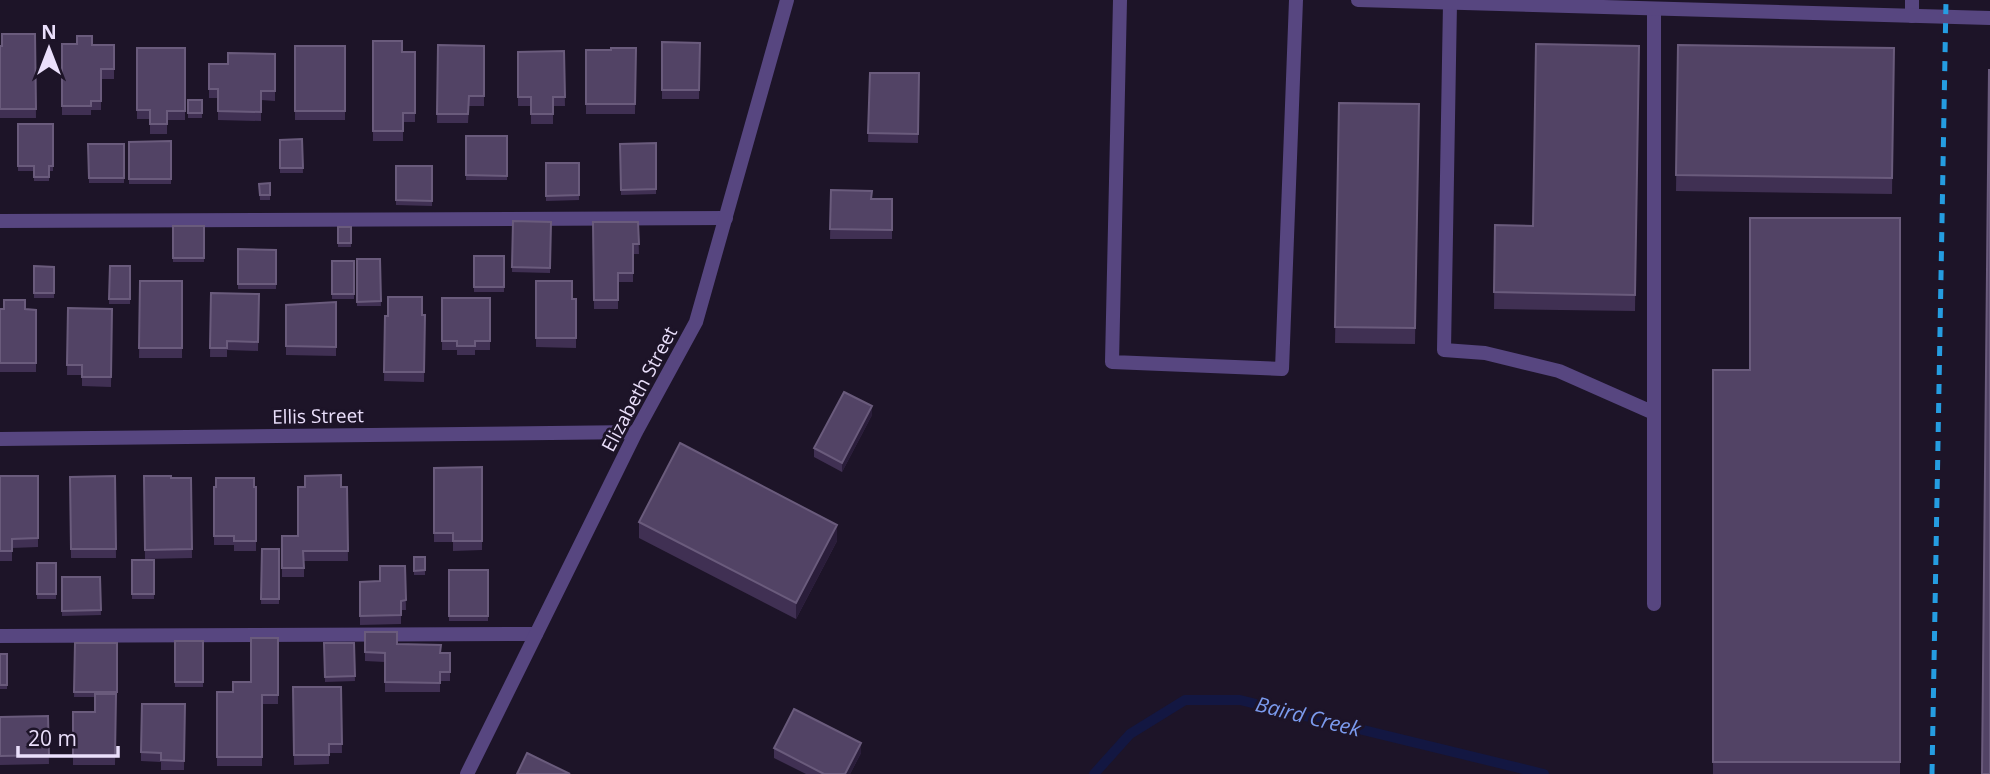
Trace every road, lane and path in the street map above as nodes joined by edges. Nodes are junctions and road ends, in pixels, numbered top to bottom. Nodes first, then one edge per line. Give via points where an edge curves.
1 (787, 0) edge
2 (1120, 0) edge
3 (1296, 0) edge
4 (1359, 0) edge
5 (1912, 0) edge
6 (1450, 3) junction
7 (1575, 3) edge
8 (1654, 9) junction
9 (1912, 16) junction
10 (1990, 18) edge
11 (726, 218) junction
12 (0, 221) edge
13 (1654, 413) junction
14 (636, 432) junction
15 (0, 439) edge
16 (1654, 604) dead end
17 (536, 634) junction
18 (0, 636) edge
19 (467, 774) edge

1 - 11 street, Elizabeth Street
2 - 3 street via 1112,362 1282,369
4 - 6 street
5 - 9 street
6 - 7 street
6 - 13 street via 1444,350 1485,353 1559,371
7 - 8 street
8 - 9 street
8 - 13 street
9 - 10 street
11 - 12 street
11 - 14 street, Elizabeth Street via 696,322
13 - 16 street
14 - 15 street, Ellis Street
14 - 17 street, Elizabeth Street
17 - 18 street
17 - 19 street, Elizabeth Street

